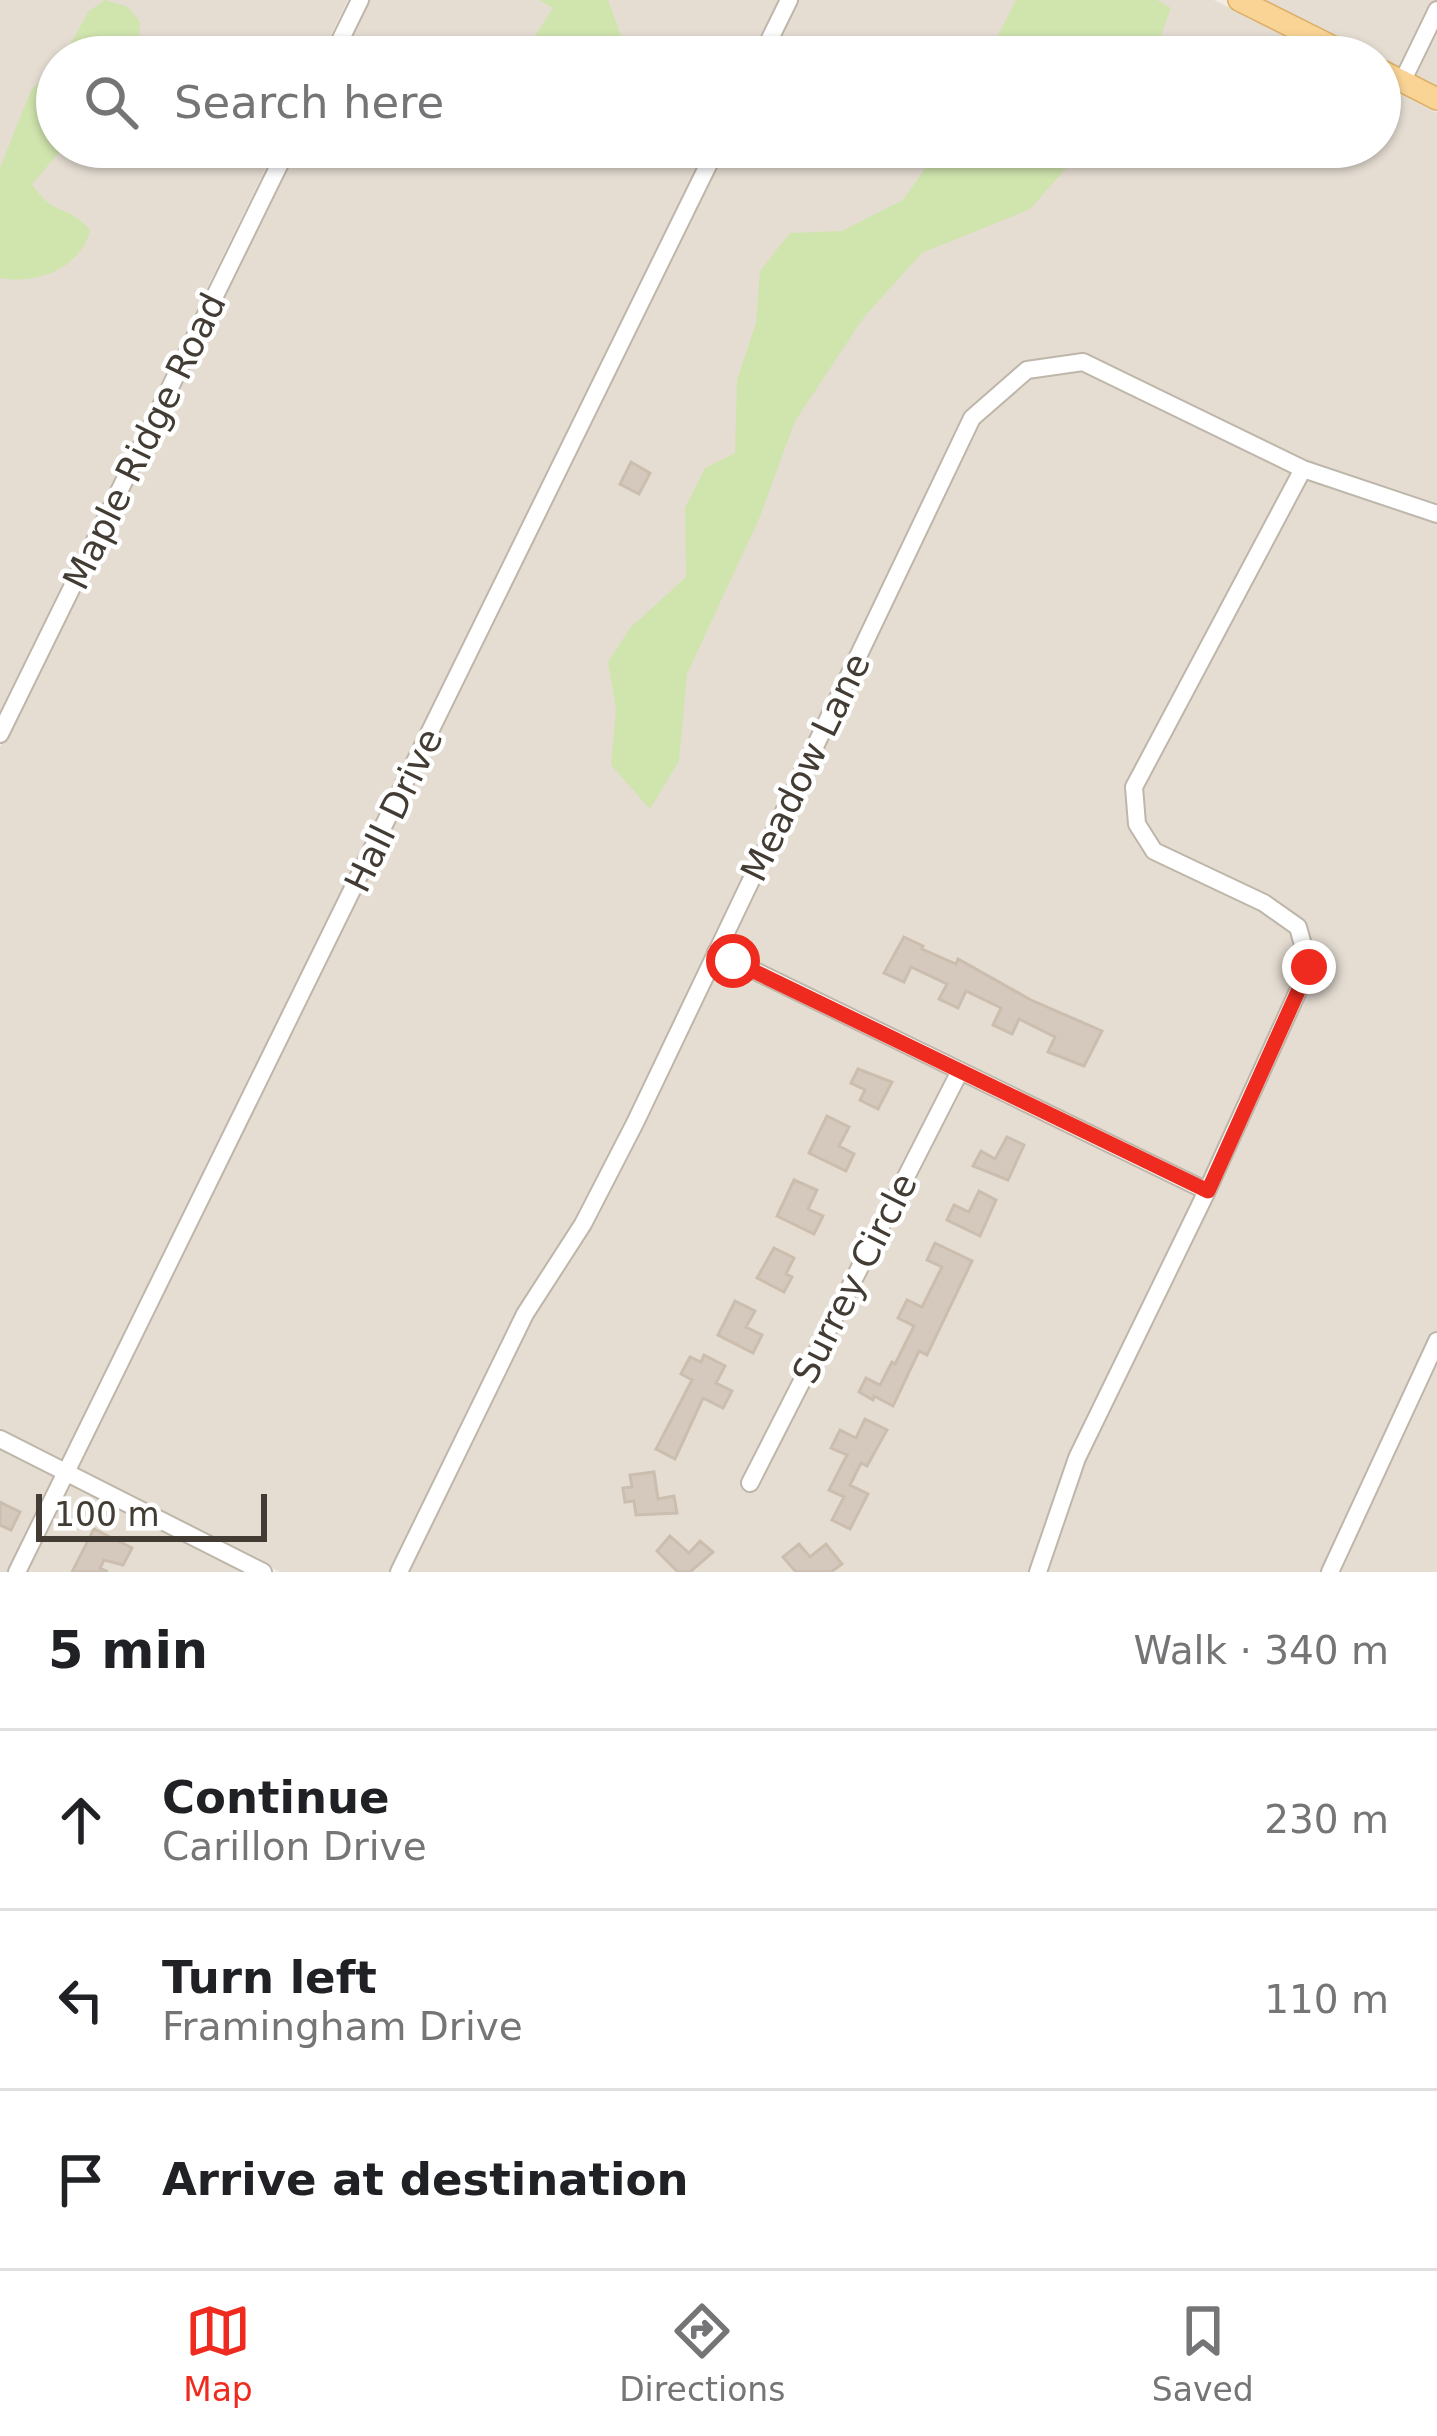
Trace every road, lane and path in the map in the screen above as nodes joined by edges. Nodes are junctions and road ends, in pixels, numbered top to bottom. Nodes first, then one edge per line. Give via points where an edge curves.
1 (360, 0) edge
2 (789, 0) edge
3 (1239, 0) edge
4 (1437, 10) edge
5 (342, 36) edge
6 (771, 36) edge
7 (1311, 36) edge
8 (1402, 82) joint
9 (1437, 99) edge
10 (278, 168) edge
11 (707, 168) edge
12 (1303, 469) junction
13 (1437, 514) edge
14 (0, 734) edge
15 (716, 952) junction
16 (958, 1073) junction
17 (1208, 1191) junction
18 (1437, 1341) edge
19 (0, 1438) edge
20 (69, 1473) junction
21 (750, 1483) dead end
22 (17, 1572) edge
23 (263, 1572) edge
24 (399, 1572) edge
25 (1038, 1572) edge
26 (1330, 1572) edge

1 - 5 street
2 - 6 street
3 - 7 main road
4 - 8 street
8 - 9 main road
10 - 14 street, Maple Ridge Road
11 - 20 street, Hall Drive
12 - 13 street, Meadow Lane
12 - 15 street, Meadow Lane via 1083,362 1027,370 972,418
12 - 17 street via 1134,787 1137,824 1154,850 1298,927 1309,967
15 - 16 street
15 - 24 street, Meadow Lane via 584,1224 525,1314
16 - 17 street
16 - 21 street, Surrey Circle
17 - 25 street via 1077,1459
18 - 26 street
19 - 20 street
20 - 22 street, Hall Drive
20 - 23 street

